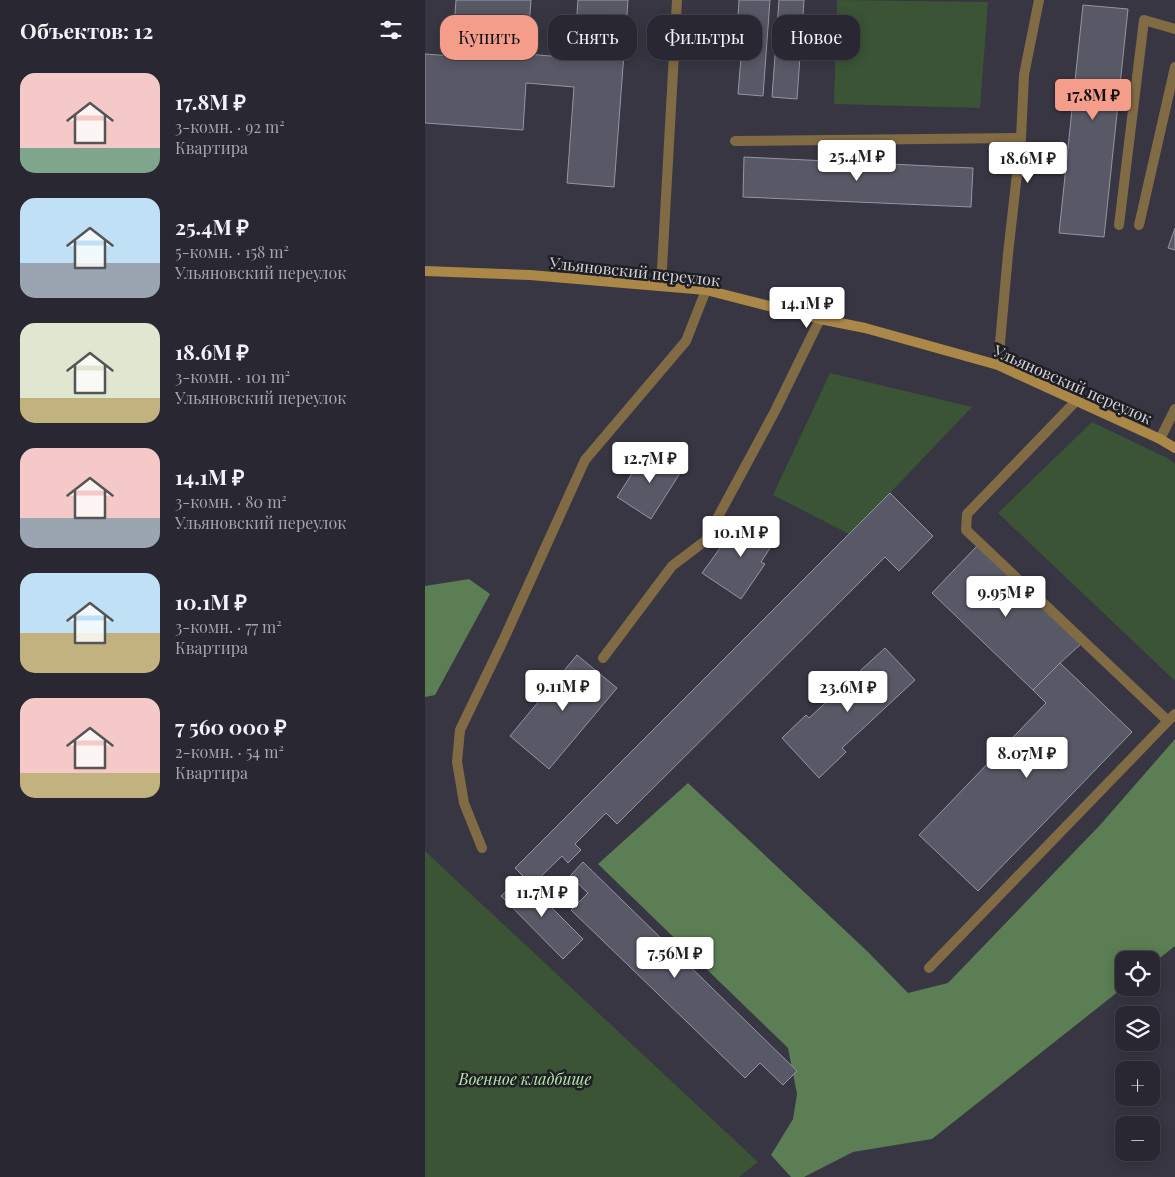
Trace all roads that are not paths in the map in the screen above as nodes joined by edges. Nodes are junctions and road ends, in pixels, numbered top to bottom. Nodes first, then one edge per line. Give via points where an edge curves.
1 (677, 0) edge
2 (1039, 0) edge
3 (1175, 29) edge
4 (1175, 67) edge
5 (1021, 138) junction
6 (735, 141) dead end
7 (1119, 225) dead end
8 (1139, 225) dead end
9 (425, 271) edge
10 (661, 286) junction
11 (706, 290) junction
12 (820, 319) junction
13 (998, 365) junction
14 (1076, 401) junction
15 (1175, 409) edge
16 (1159, 439) junction
17 (1175, 448) edge
18 (603, 658) dead end
19 (1172, 717) edge
20 (481, 848) dead end
21 (929, 968) dead end

1 - 10 street
2 - 5 street via 1024,75
3 - 7 street via 1144,20
4 - 8 street
5 - 6 street
5 - 13 street
9 - 10 main road, Ульяновский переулок via 530,275
10 - 11 main road, Ульяновский переулок
11 - 12 main road, Ульяновский переулок
11 - 20 street via 686,341 585,460 460,730 457,762 464,803
12 - 13 main road, Ульяновский переулок via 920,342
12 - 18 street via 705,541 672,566
13 - 14 main road, Ульяновский переулок
14 - 16 main road, Ульяновский переулок
14 - 19 street via 967,514 967,530
15 - 16 street
16 - 17 main road, Ульяновский переулок
19 - 21 street

